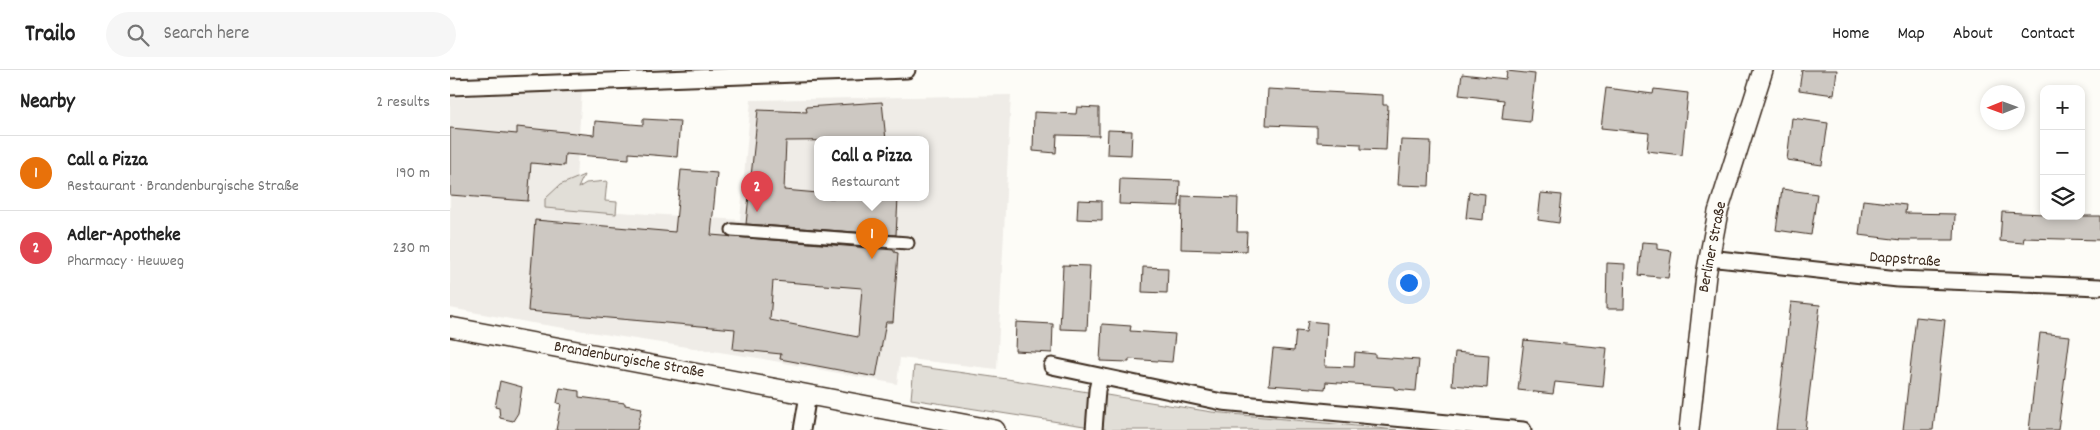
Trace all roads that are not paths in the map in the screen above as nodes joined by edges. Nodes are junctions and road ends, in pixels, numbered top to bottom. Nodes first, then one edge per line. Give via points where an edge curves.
1 (907, 70) edge
2 (1763, 70) edge
3 (808, 72) edge
4 (450, 87) edge
5 (732, 230) dead end
6 (908, 242) dead end
7 (1709, 258) junction
8 (2100, 287) edge
9 (450, 327) edge
10 (1052, 366) dead end
11 (1100, 377) junction
12 (808, 395) junction
13 (802, 430) edge
14 (995, 430) edge
15 (1094, 430) edge
16 (1523, 430) edge
17 (1689, 430) edge

1 - 3 street
2 - 7 street, Berliner Straße via 1718,212
3 - 4 street
5 - 6 street
7 - 8 street, Dappstraße via 1898,279
7 - 17 street, Berliner Straße
9 - 12 street, Brandenburgische Straße
10 - 11 street
11 - 15 street
11 - 16 street via 1222,402
12 - 13 street
12 - 14 street, Brandenburgische Straße

